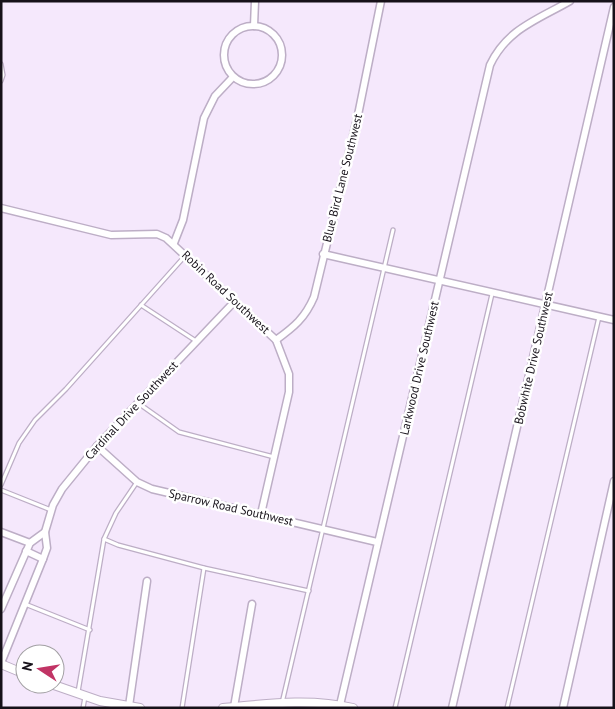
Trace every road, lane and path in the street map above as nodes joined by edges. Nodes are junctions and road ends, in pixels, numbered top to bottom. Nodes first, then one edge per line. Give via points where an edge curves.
1 (255, 1) edge
2 (381, 1) edge
3 (570, 1) edge
4 (614, 8) edge
5 (254, 26) junction
6 (1, 64) edge
7 (233, 77) junction
8 (1, 81) edge
9 (1, 208) edge
10 (394, 230) dead end
11 (174, 243) junction
12 (186, 254) junction
13 (323, 254) junction
14 (384, 268) junction
15 (440, 281) junction
16 (492, 294) junction
17 (235, 300) junction
18 (142, 305) junction
19 (545, 305) junction
20 (599, 316) junction
21 (614, 320) edge
22 (276, 340) junction
23 (196, 341) junction
24 (138, 403) junction
25 (97, 446) junction
26 (274, 457) junction
27 (137, 482) junction
28 (614, 482) edge
29 (1, 485) edge
30 (1, 490) edge
31 (51, 510) junction
32 (261, 514) junction
33 (324, 529) junction
34 (1, 532) edge
35 (45, 532) junction
36 (104, 539) junction
37 (377, 542) junction
38 (30, 544) junction
39 (26, 551) junction
40 (44, 559) junction
41 (204, 568) junction
42 (147, 581) dead end
43 (309, 591) junction
44 (4, 595) edge
45 (24, 604) junction
46 (252, 604) dead end
47 (1, 608) edge
48 (90, 630) junction
49 (1, 664) edge
50 (15, 670) edge
51 (65, 689) edge
52 (81, 695) junction
53 (282, 705) edge
54 (340, 705) junction
55 (128, 706) junction
56 (234, 707) edge
57 (83, 708) edge
58 (140, 708) edge
59 (182, 708) edge
60 (223, 708) edge
61 (353, 708) edge
62 (395, 708) edge
63 (452, 708) edge
64 (507, 708) edge
65 (563, 708) edge

1 - 5 street
2 - 13 street, Blue Bird Lane Southwest via 358,115
3 - 15 street, Larkwood Drive Southwest via 509,36 490,65
4 - 19 street, Bobwhite Drive Southwest
5 - 7 street via 238,30 226,44 224,61
5 - 7 street via 274,34 280,42 282,62 274,76 262,84 242,83
6 - 8 lane
7 - 11 street via 215,96 204,118 183,220
9 - 11 street, Robin Road Southwest via 111,234 157,234
10 - 14 lane
11 - 12 street, Robin Road Southwest
12 - 17 street, Robin Road Southwest
12 - 18 lane
13 - 14 street
13 - 22 street, Blue Bird Lane Southwest via 314,297 306,314
14 - 15 street
14 - 33 lane
15 - 16 street
15 - 37 street, Larkwood Drive Southwest
16 - 19 street
16 - 62 lane
17 - 22 street, Robin Road Southwest
17 - 23 street, Cardinal Drive Southwest
18 - 23 lane
18 - 29 lane via 35,420 19,443
19 - 20 street
19 - 63 street, Bobwhite Drive Southwest
20 - 21 street
20 - 64 lane
22 - 26 street, Robin Road Southwest via 289,374 289,392
23 - 24 street, Cardinal Drive Southwest
24 - 25 street, Cardinal Drive Southwest
24 - 26 lane via 179,432
25 - 27 street, Sparrow Road Southwest
25 - 31 street, Cardinal Drive Southwest via 62,488
26 - 32 street, Robin Road Southwest
27 - 32 street, Sparrow Road Southwest via 177,496
27 - 36 lane via 116,513
28 - 65 street
30 - 31 lane
31 - 35 street, Cardinal Drive Southwest
32 - 33 street, Sparrow Road Southwest
33 - 37 street, Sparrow Road Southwest
33 - 43 lane
34 - 38 street
35 - 38 street
35 - 40 street, Cardinal Drive Southwest via 47,548
36 - 41 lane
36 - 48 lane
37 - 54 street, Larkwood Drive Southwest
38 - 39 street
39 - 40 street
39 - 44 street
40 - 45 street, Cardinal Drive Southwest
41 - 43 lane
41 - 59 lane
42 - 55 street
43 - 53 lane
44 - 47 street
45 - 48 lane
45 - 49 street, Cardinal Drive Southwest
46 - 56 street
48 - 52 lane
49 - 50 street
51 - 52 street
52 - 55 street
52 - 57 lane
53 - 54 street
53 - 56 street
54 - 61 street
55 - 58 street
56 - 60 street

